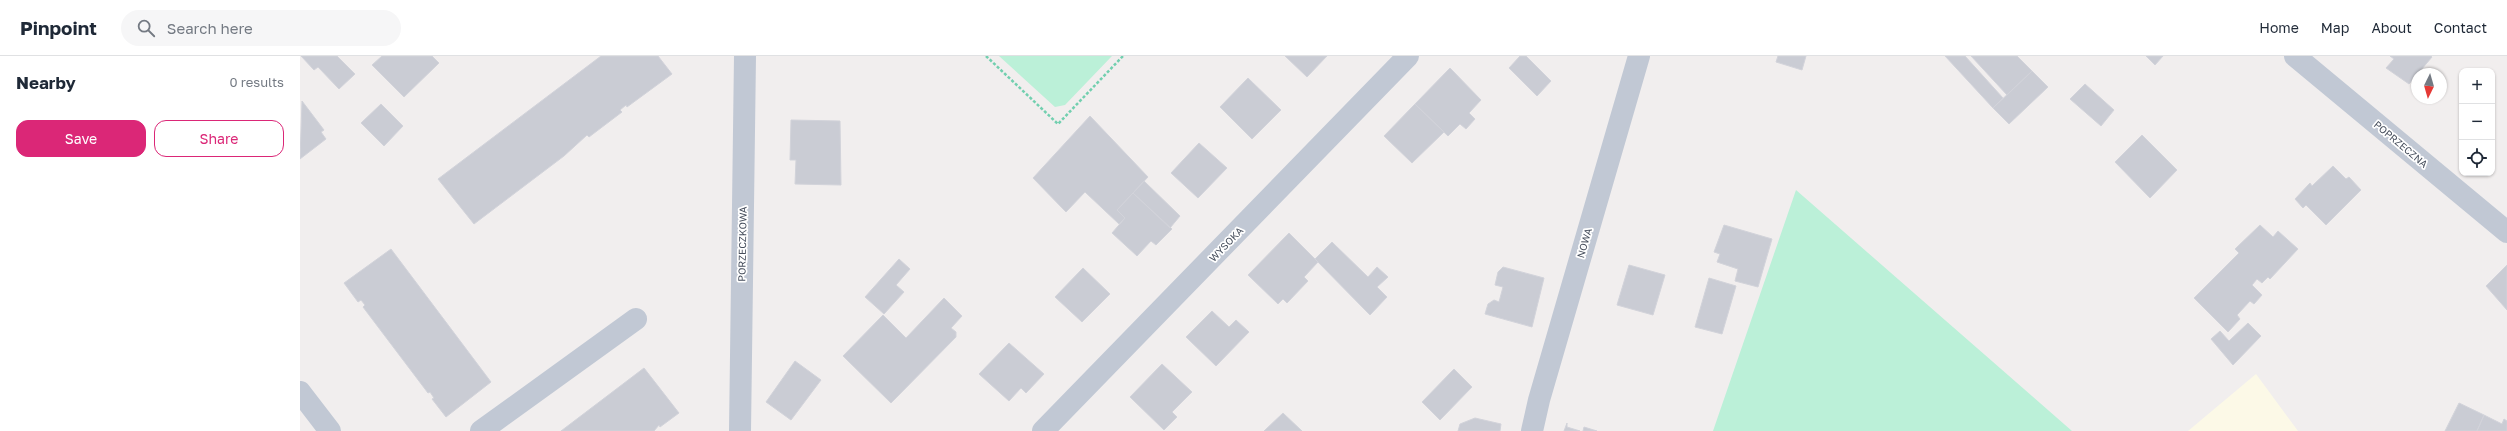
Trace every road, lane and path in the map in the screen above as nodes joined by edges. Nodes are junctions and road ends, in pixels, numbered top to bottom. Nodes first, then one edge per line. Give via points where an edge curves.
1 (745, 56) edge
2 (986, 56) edge
3 (1123, 56) edge
4 (1408, 56) edge
5 (1639, 56) edge
6 (2295, 56) edge
7 (2507, 232) edge
8 (636, 319) dead end
9 (300, 392) edge
10 (330, 431) edge
11 (481, 431) edge
12 (740, 431) edge
13 (1043, 431) edge
14 (1532, 431) edge

1 - 12 street, PORZECZKOWA
2 - 3 path via 1058,124
4 - 13 street, WYSOKA
5 - 14 street, NOWA
6 - 7 street, POPRZECZNA
8 - 11 street
9 - 10 street

